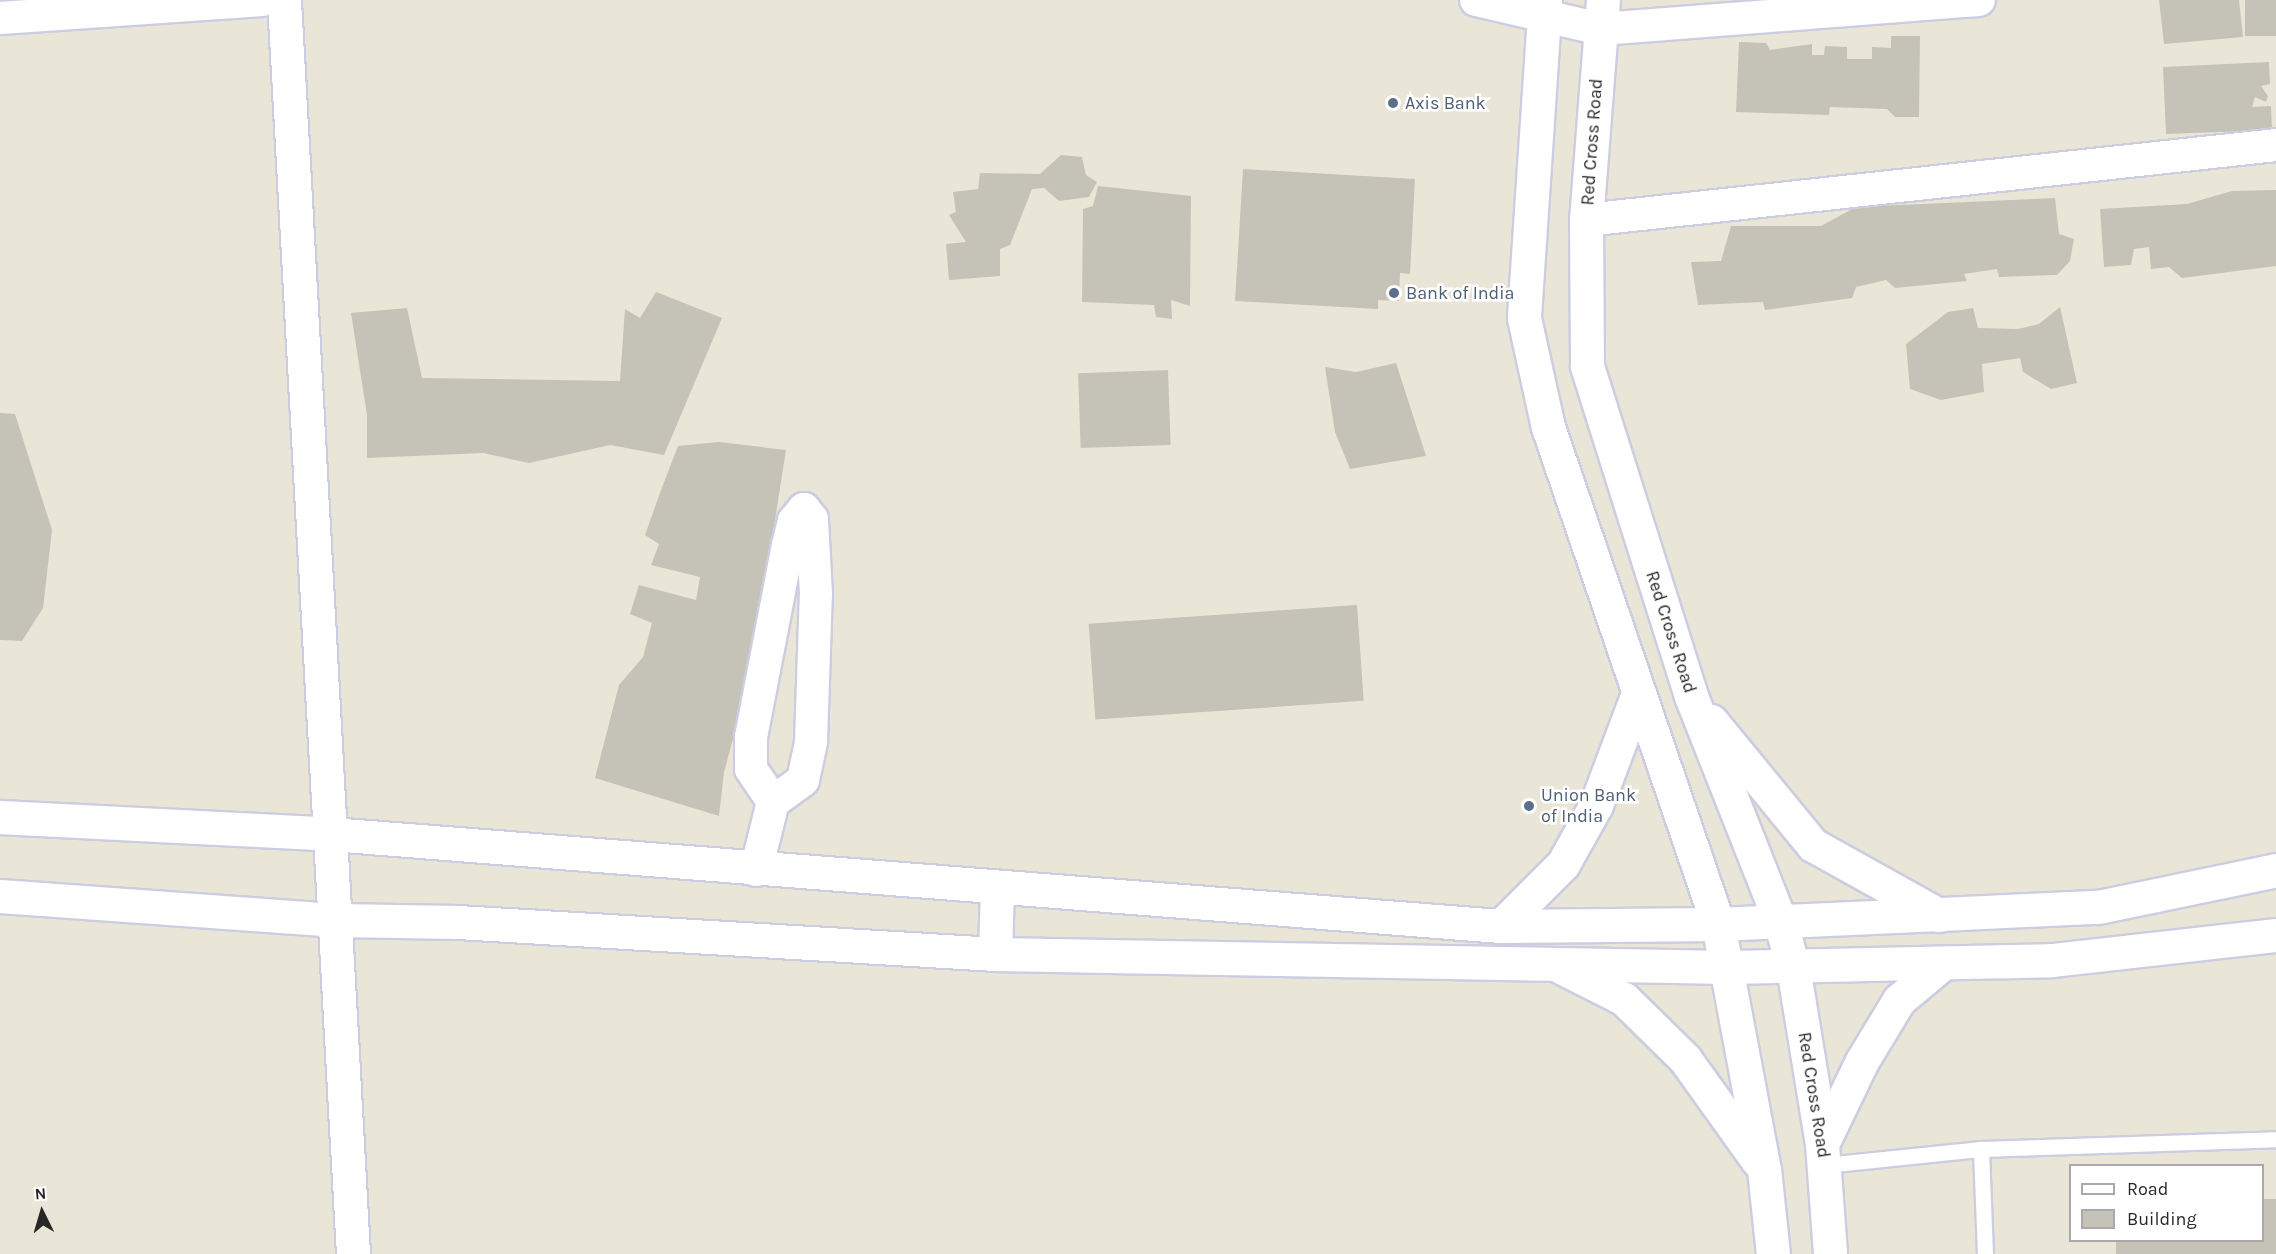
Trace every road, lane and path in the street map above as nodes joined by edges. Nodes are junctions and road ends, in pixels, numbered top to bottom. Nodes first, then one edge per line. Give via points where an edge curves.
1 (261, 0) edge
2 (284, 0) edge
3 (1476, 0) edge
4 (1979, 0) edge
5 (1545, 8) edge
6 (1602, 14) edge
7 (0, 18) edge
8 (2276, 146) edge
9 (1586, 220) junction
10 (1638, 693) junction
11 (1691, 696) junction
12 (773, 802) junction
13 (0, 817) edge
14 (331, 834) junction
15 (756, 870) junction
16 (2276, 870) edge
17 (997, 888) junction
18 (0, 896) edge
19 (1941, 916) junction
20 (337, 920) junction
21 (1780, 921) junction
22 (1718, 924) junction
23 (1501, 926) junction
24 (2276, 935) edge
25 (995, 954) junction
26 (1554, 963) junction
27 (1943, 963) junction
28 (1729, 967) junction
29 (1793, 967) junction
30 (2276, 1139) edge
31 (1981, 1149) junction
32 (1824, 1155) junction
33 (1764, 1170) junction
34 (353, 1254) edge
35 (1773, 1254) edge
36 (1830, 1254) edge
37 (1986, 1254) edge

1 - 7 street
2 - 14 main road
3 - 5 street
4 - 6 street
5 - 6 street
5 - 10 main road via 1524,318 1548,427
6 - 9 main road, Red Cross Road
8 - 9 street
9 - 11 main road, Red Cross Road via 1587,366
10 - 22 main road
10 - 23 main road via 1596,805 1563,864
11 - 19 main road via 1813,844
11 - 21 main road, Red Cross Road
12 - 12 street via 751,769 752,737 788,545 794,520 804,509 812,519 816,594 811,741 803,780
12 - 15 street
13 - 14 main road
14 - 15 main road
14 - 20 main road
15 - 17 main road
16 - 19 main road via 2098,907
17 - 23 main road
17 - 25 main road
18 - 20 main road
19 - 21 main road
20 - 25 main road via 470,922
20 - 34 main road
21 - 22 main road
21 - 29 main road, Red Cross Road
22 - 23 main road
22 - 28 main road
24 - 27 main road via 2052,960
25 - 26 main road
26 - 28 main road
26 - 33 main road via 1624,999 1685,1059
27 - 29 main road
27 - 32 main road via 1899,1000 1862,1060
28 - 29 main road
28 - 33 main road
29 - 32 main road, Red Cross Road
30 - 31 lane
31 - 32 lane
31 - 37 lane
32 - 36 main road, Red Cross Road
33 - 35 main road

